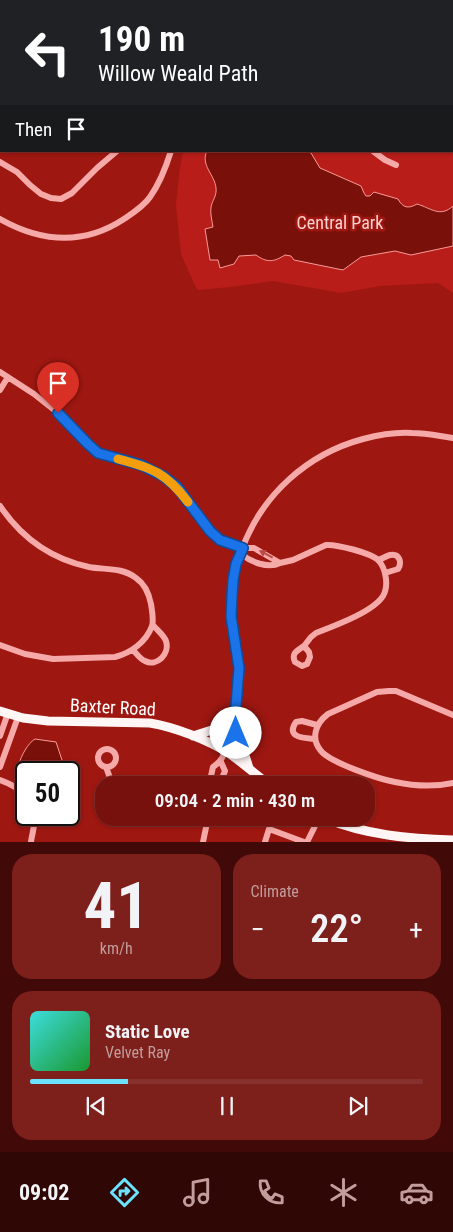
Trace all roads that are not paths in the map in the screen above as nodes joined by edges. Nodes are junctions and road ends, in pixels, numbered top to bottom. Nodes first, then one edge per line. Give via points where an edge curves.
1 (116, 152) edge
2 (171, 152) edge
3 (374, 152) edge
4 (0, 162) edge
5 (396, 165) dead end
6 (0, 219) edge
7 (0, 372) edge
8 (8, 377) junction
9 (0, 390) edge
10 (453, 438) edge
11 (0, 506) edge
12 (242, 551) junction
13 (378, 560) junction
14 (280, 562) junction
15 (385, 573) junction
16 (152, 625) junction
17 (0, 645) edge
18 (304, 646) dead end
19 (132, 650) junction
20 (4, 712) edge
21 (453, 715) edge
22 (18, 717) junction
23 (234, 718) junction
24 (317, 725) junction
25 (0, 736) edge
26 (194, 736) junction
27 (315, 738) junction
28 (225, 751) junction
29 (221, 762) junction
30 (0, 767) edge
31 (106, 767) dead end
32 (249, 768) junction
33 (109, 776) edge
34 (211, 776) edge
35 (223, 776) edge
36 (259, 776) edge
37 (0, 780) edge
38 (453, 783) edge
39 (15, 786) edge
40 (34, 826) edge
41 (206, 826) edge
42 (314, 826) edge
43 (348, 826) edge
44 (401, 839) edge
45 (427, 840) edge
46 (453, 841) edge
47 (31, 842) edge
48 (203, 842) edge
49 (264, 842) edge
50 (305, 842) edge

1 - 4 street via 72,193 61,199 41,194 17,172
2 - 6 street via 150,198 113,226 87,236 61,238 32,234
3 - 5 street
7 - 8 street
8 - 9 street
8 - 12 street via 58,413 98,453 141,465 163,476 177,487 210,531
10 - 12 street via 410,433 363,439 334,449 309,463 275,493 253,524
11 - 16 street via 21,532 53,554 89,566 117,569 136,578 149,596
14 -> 12 street via 254,548
12 - 14 street via 248,560 255,563 272,565
12 - 23 street via 236,564 231,606 239,668
13 - 14 street via 332,544
13 - 15 street
13 - 15 street via 391,555 399,559 398,569
15 - 18 street via 387,587 379,601 360,614 316,633
16 - 19 street via 144,640
16 - 19 street via 166,641 164,656 148,662
17 - 19 street via 53,659 115,657
20 - 22 main road, Baxter Road
20 - 25 street
21 - 24 street via 389,691 377,692 328,714
22 - 26 main road, Baxter Road via 48,721 150,723
22 - 30 street
23 - 26 main road via 218,728
23 - 28 street
23 - 32 main road
24 - 27 street
24 - 27 street via 302,720 293,728 296,736
26 - 28 main road, Baxter Road
27 - 38 street via 328,757 379,778 410,784
28 - 29 street
28 - 32 main road, Baxter Road
29 - 34 street via 213,767
29 - 35 street via 225,771
31 - 33 street
32 - 36 main road, Baxter Road
37 - 39 street
40 - 47 street
41 - 48 street
42 - 50 street
43 - 44 main road
44 - 45 main road
45 - 46 main road
49 - 50 street via 269,829

